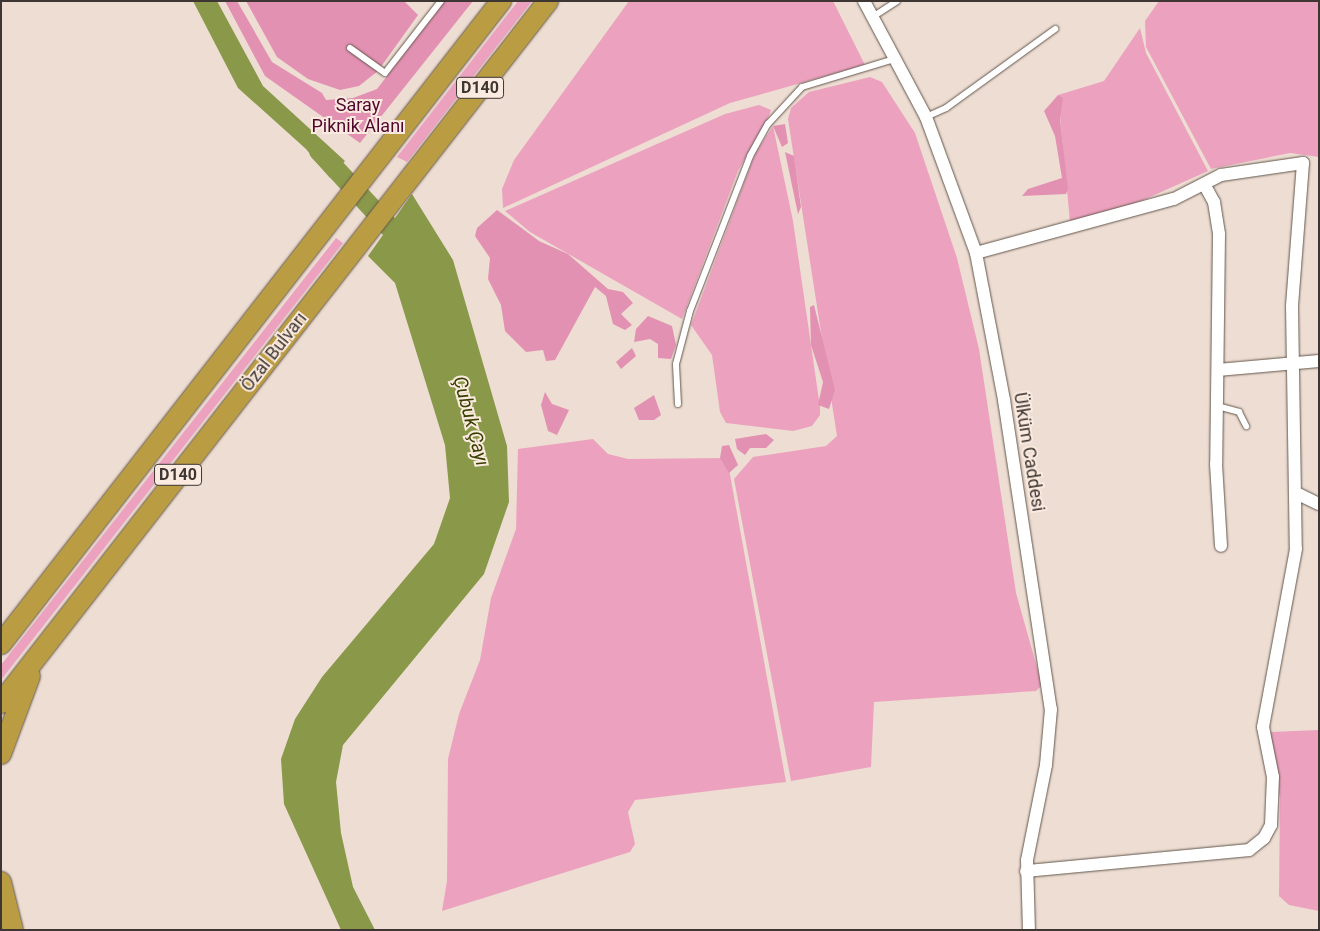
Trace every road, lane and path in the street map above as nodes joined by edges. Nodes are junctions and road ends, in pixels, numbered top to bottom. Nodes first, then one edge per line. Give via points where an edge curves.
1 (441, 1) edge
2 (501, 1) edge
3 (548, 1) edge
4 (897, 1) edge
5 (866, 2) edge
6 (871, 18) junction
7 (1055, 29) dead end
8 (350, 48) dead end
9 (894, 59) junction
10 (926, 116) junction
11 (1204, 184) junction
12 (976, 253) junction
13 (1319, 362) edge
14 (1293, 364) junction
15 (1218, 370) junction
16 (678, 404) dead end
17 (1217, 406) junction
18 (1246, 426) dead end
19 (1296, 492) junction
20 (1319, 504) edge
21 (1221, 546) dead end
22 (31, 605) junction
23 (1, 626) edge
24 (1, 644) edge
25 (36, 658) junction
26 (1, 703) edge
27 (1, 754) edge
28 (1026, 871) junction
29 (1, 882) edge
30 (12, 930) edge
31 (1029, 930) edge

1 - 8 lane via 385,73
2 - 22 highway, Özal Bulvarı / D140
3 - 25 highway, Özal Bulvarı / D140
4 - 6 lane
5 - 6 street, Ülküm Caddesi
6 - 9 street, Ülküm Caddesi
7 - 10 lane via 946,108
9 - 10 street, Ülküm Caddesi
9 - 16 lane via 802,87 768,124 750,156 690,311 676,364
10 - 12 street, Ülküm Caddesi
11 - 12 street via 1174,199
11 - 14 street via 1233,172 1304,163 1293,287
11 - 15 street via 1214,202 1219,234
12 - 28 street, Ülküm Caddesi via 1051,709
13 - 14 street
14 - 15 street
14 - 19 street
15 - 17 street
17 - 18 lane via 1239,412
17 - 21 street
19 - 20 street
19 - 28 street via 1296,549 1263,727 1273,777 1271,825 1264,838 1249,850
22 - 23 highway
22 - 24 highway, Özal Bulvarı
25 - 26 highway, Özal Bulvarı / D140
25 - 27 highway
28 - 31 street, Ülküm Caddesi
29 - 30 highway

